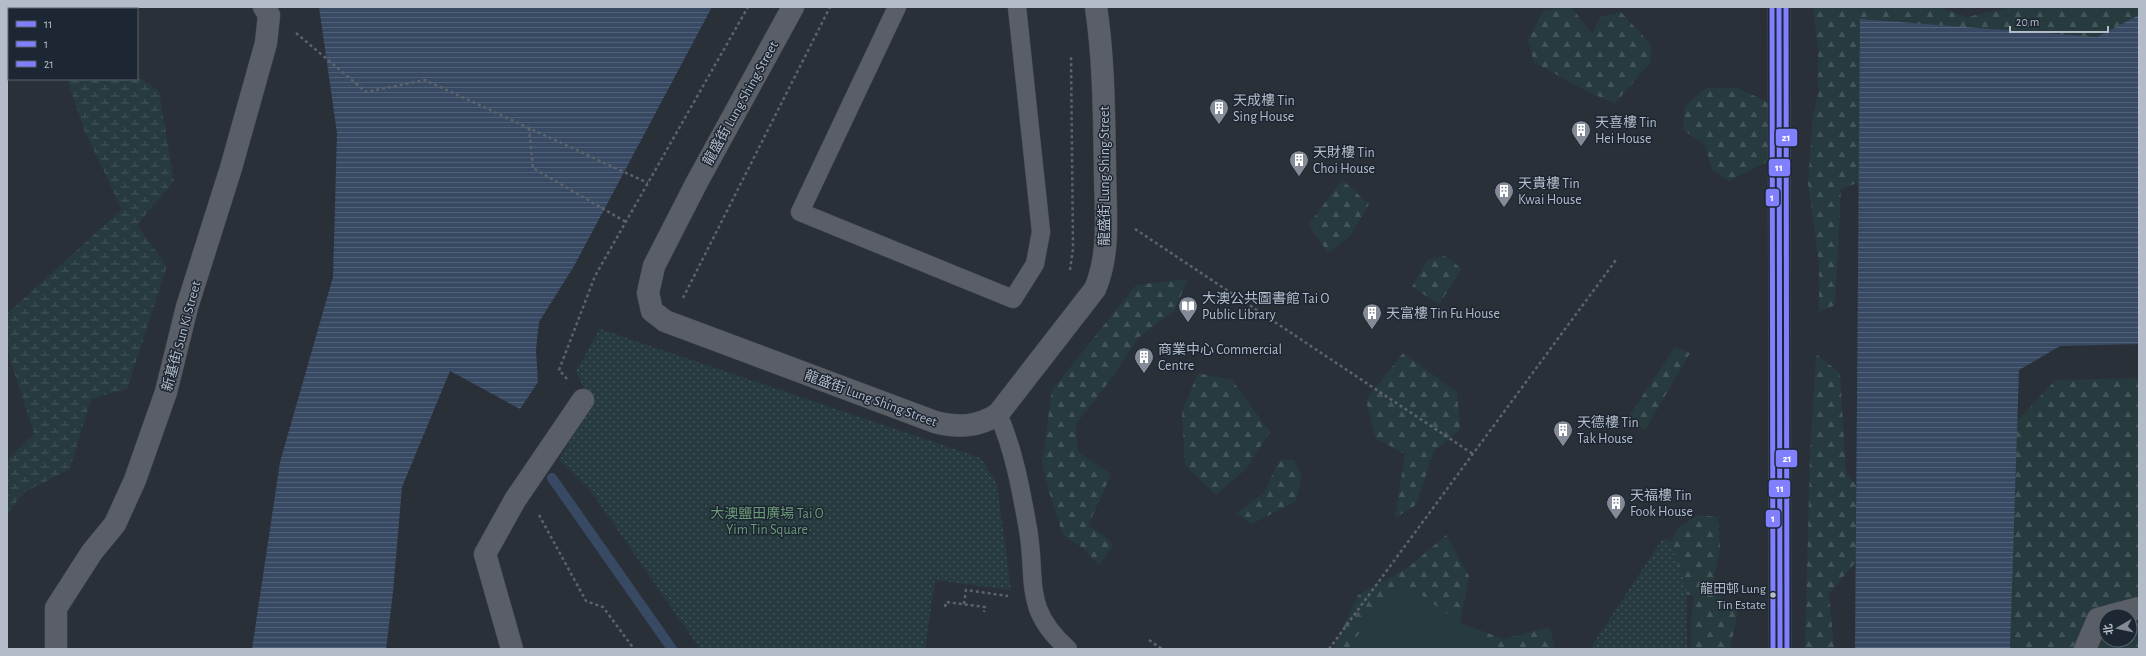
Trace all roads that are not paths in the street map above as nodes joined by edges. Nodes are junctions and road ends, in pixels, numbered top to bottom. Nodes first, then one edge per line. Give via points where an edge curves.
1 (264, 7) edge
2 (793, 7) edge
3 (897, 7) edge
4 (1018, 7) edge
5 (1096, 7) edge
6 (1779, 7) edge
7 (583, 400) road end
8 (998, 414) junction
9 (2098, 619) edge
10 (56, 649) edge
11 (512, 649) edge
12 (1068, 649) edge
13 (1780, 649) edge
14 (2085, 649) edge

1 - 10 street, 新基街 Sun Ki Street via 269,15 266,43 231,168 187,306 166,392 135,480 115,524 92,552 56,608
2 - 8 street, 龍盛街 Lung Shing Street via 654,266 648,293 652,311 665,322 935,422 953,426 972,426
3 - 4 lane via 800,212 1013,299 1035,264 1041,232
5 - 8 street, 龍盛街 Lung Shing Street via 1104,111 1106,244 1101,276 1095,290
6 - 13 main road
7 - 11 street via 523,489 485,554
8 - 12 lane via 1015,462 1028,531 1034,599 1042,620 1053,636
9 - 14 street

